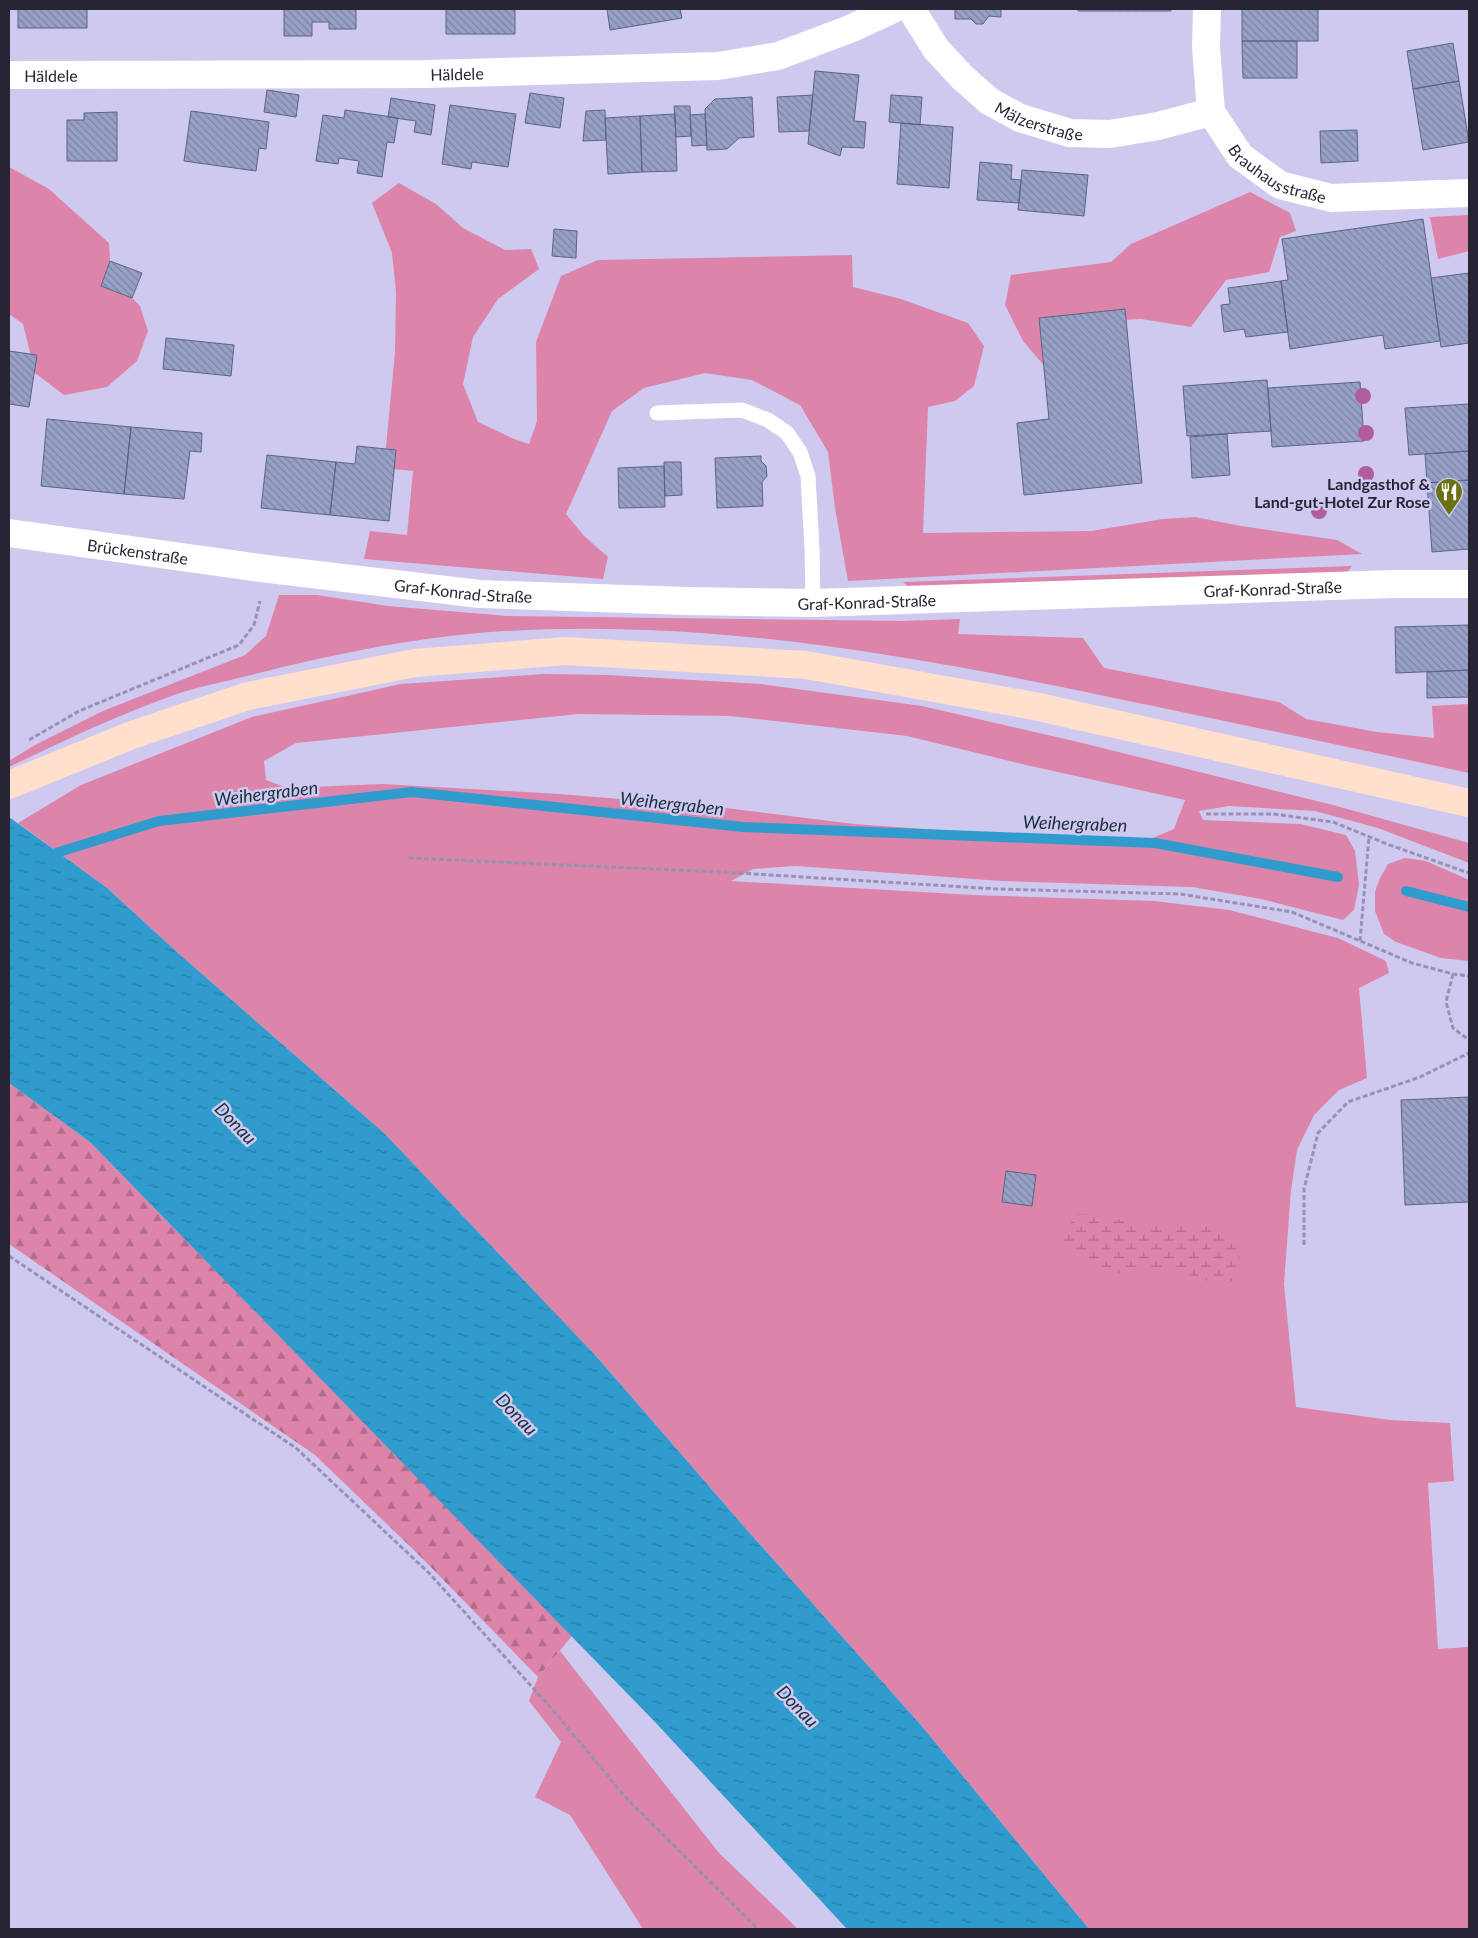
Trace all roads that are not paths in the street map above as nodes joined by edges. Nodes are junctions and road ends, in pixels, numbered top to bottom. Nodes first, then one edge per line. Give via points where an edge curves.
1 (893, 9) edge
2 (912, 9) edge
3 (1207, 9) edge
4 (9, 75) edge
5 (1211, 112) junction
6 (1469, 192) edge
7 (657, 413) dead end
8 (9, 533) edge
9 (268, 569) joint
10 (1469, 584) edge
11 (813, 603) junction
12 (10, 784) edge
13 (1469, 803) edge

1 - 4 street, Häldele via 778,56 718,66 416,74
2 - 5 street, Mälzerstraße via 936,49 962,77 989,101 1020,118 1070,134 1110,134
3 - 5 street, Brauhausstraße
5 - 6 street, Brauhausstraße via 1240,156 1280,186 1331,198
7 - 11 lane via 742,410 787,432 800,452 808,476
8 - 9 street, Brückenstraße
9 - 11 street, Graf-Konrad-Straße via 480,594
10 - 11 street, Graf-Konrad-Straße
12 - 13 main road via 132,735 248,696 415,663 566,650 806,665 1034,706

